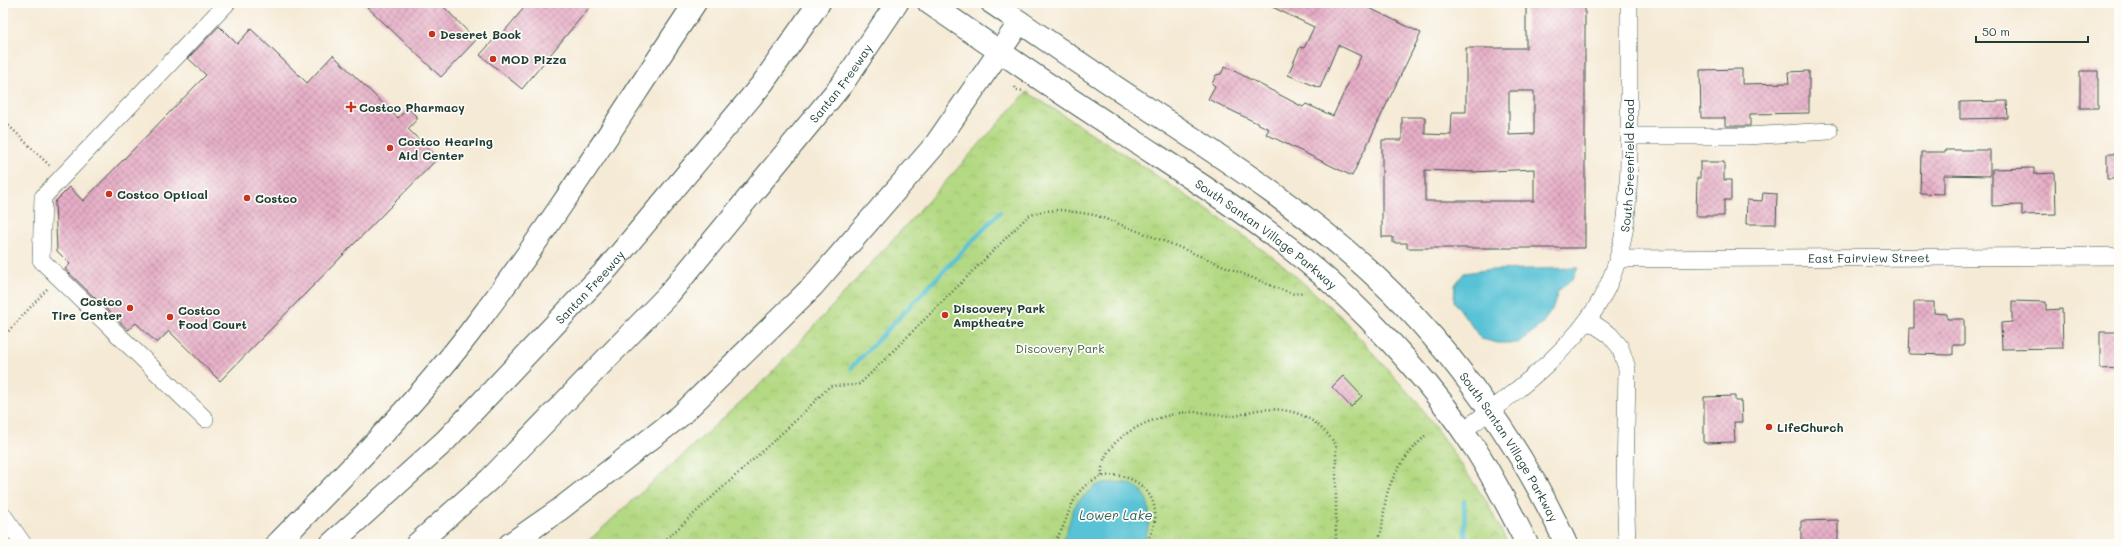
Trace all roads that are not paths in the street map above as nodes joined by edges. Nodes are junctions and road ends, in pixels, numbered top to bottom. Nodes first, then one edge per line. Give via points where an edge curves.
1 (227, 3) edge
2 (695, 3) edge
3 (819, 3) edge
4 (897, 3) edge
5 (929, 3) edge
6 (992, 3) edge
7 (1629, 3) edge
8 (1020, 22) junction
9 (1000, 52) junction
10 (1829, 131) dead end
11 (1629, 136) junction
12 (2119, 256) edge
13 (1618, 259) junction
14 (1588, 320) junction
15 (1490, 412) junction
16 (205, 419) dead end
17 (1462, 431) junction
18 (3, 515) edge
19 (23, 544) edge
20 (277, 544) edge
21 (331, 544) edge
22 (417, 544) edge
23 (510, 544) edge
24 (1528, 544) edge
25 (1566, 544) edge
26 (1627, 544) edge

1 - 16 street via 43,197 41,260
2 - 20 main road via 589,165 480,320 407,407
3 - 21 main road, Santan Freeway via 762,84 608,268 445,441
4 - 22 main road, Santan Freeway via 843,84 669,294 490,479
5 - 9 main road, South Santan Village Parkway
6 - 8 main road, South Santan Village Parkway
7 - 11 street, South Greenfield Road
8 - 9 main road
8 - 15 main road, South Santan Village Parkway via 1247,174 1324,232 1379,280 1414,317
9 - 17 main road, South Santan Village Parkway via 1194,180 1285,244 1358,308 1415,371
9 - 23 main road via 935,145 812,287 680,416 560,510
10 - 11 street via 1747,136
11 - 13 street, South Greenfield Road via 1628,209
12 - 13 street, East Fairview Street
13 - 14 street, South Greenfield Road via 1600,301
14 - 15 street, South Greenfield Road via 1545,364
14 - 26 street via 1610,335 1620,347 1627,368
15 - 17 street, South Greenfield Road
15 - 25 main road, South Santan Village Parkway via 1524,463
17 - 24 main road, South Santan Village Parkway
18 - 19 street

